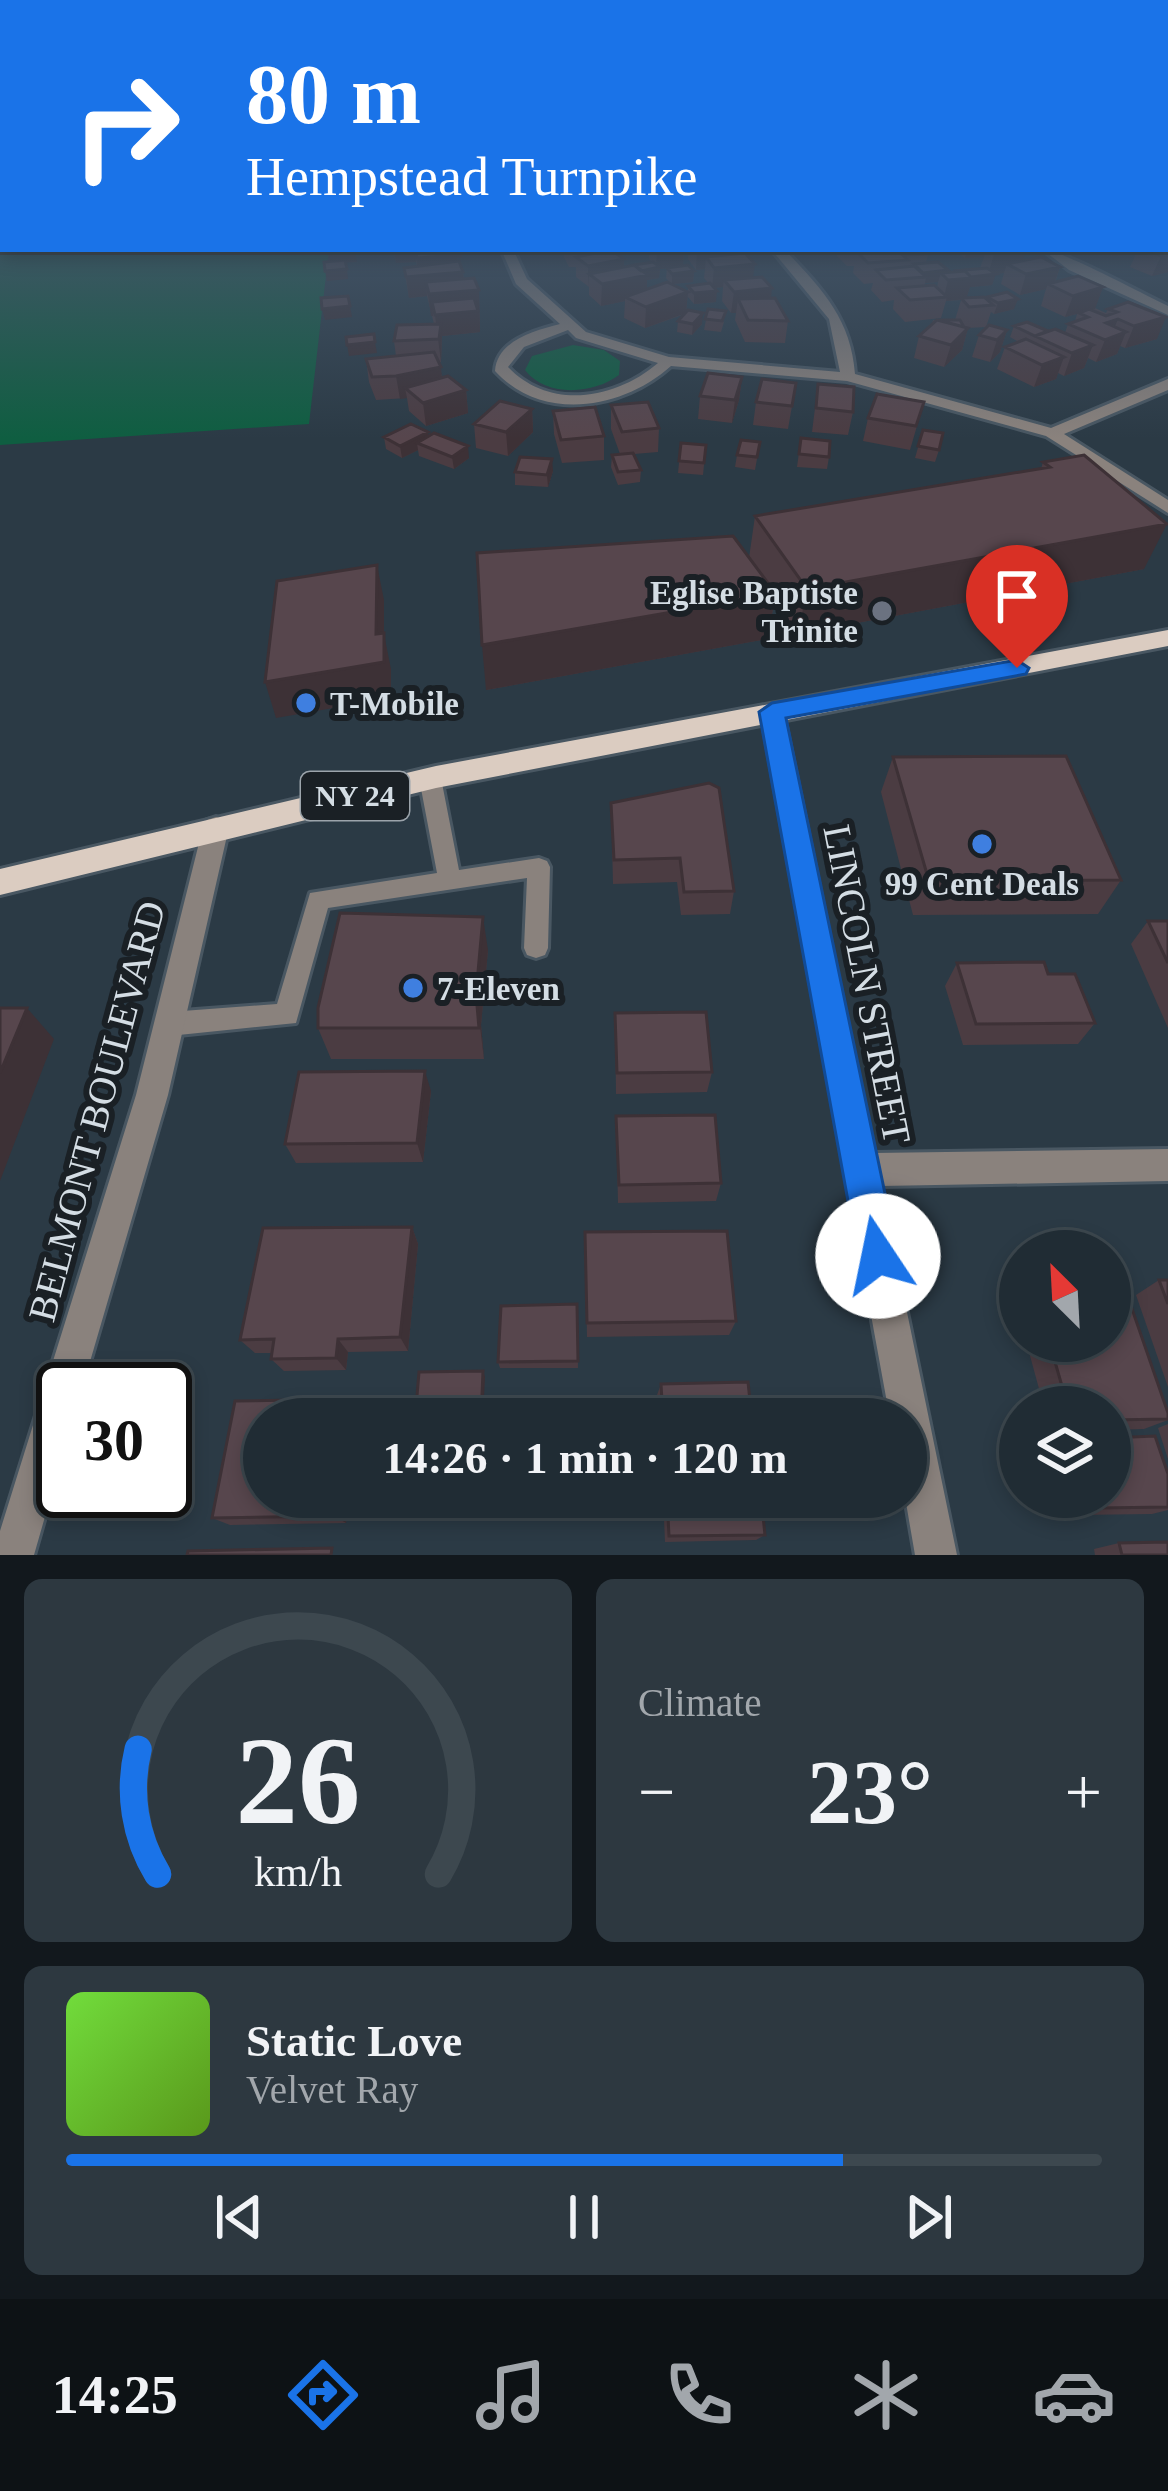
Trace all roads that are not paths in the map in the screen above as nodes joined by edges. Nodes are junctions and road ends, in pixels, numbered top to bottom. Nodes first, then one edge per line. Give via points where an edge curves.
1 (534, 294) edge
2 (818, 294) edge
3 (1130, 294) edge
4 (1168, 310) edge
5 (568, 326) junction
6 (668, 361) junction
7 (848, 377) junction
8 (1168, 384) edge
9 (1052, 433) junction
10 (1168, 508) edge
11 (1168, 638) edge
12 (772, 712) junction
13 (430, 778) junction
14 (216, 827) junction
15 (450, 881) junction
16 (0, 882) edge
17 (536, 948) dead end
18 (169, 1024) junction
19 (1168, 1165) edge
20 (861, 1170) junction
21 (13, 1555) edge
22 (937, 1555) edge

1 - 5 street
2 - 7 street via 841,319
3 - 4 street
5 - 6 street
5 - 6 street via 507,352 500,368 506,377 529,391 587,400 628,391
6 - 7 street
7 - 9 street
8 - 9 street
9 - 10 street
11 - 12 main road, NY 24
12 - 13 main road, NY 24
12 - 20 street, LINCOLN STREET
13 - 14 main road, NY 24
13 - 15 lane
14 - 16 main road, NY 24
14 - 18 street, BELMONT BOULEVARD
15 - 17 lane via 539,868
15 - 18 lane via 318,900 287,1015
18 - 21 street, BELMONT BOULEVARD
19 - 20 street
20 - 22 street, LINCOLN STREET

